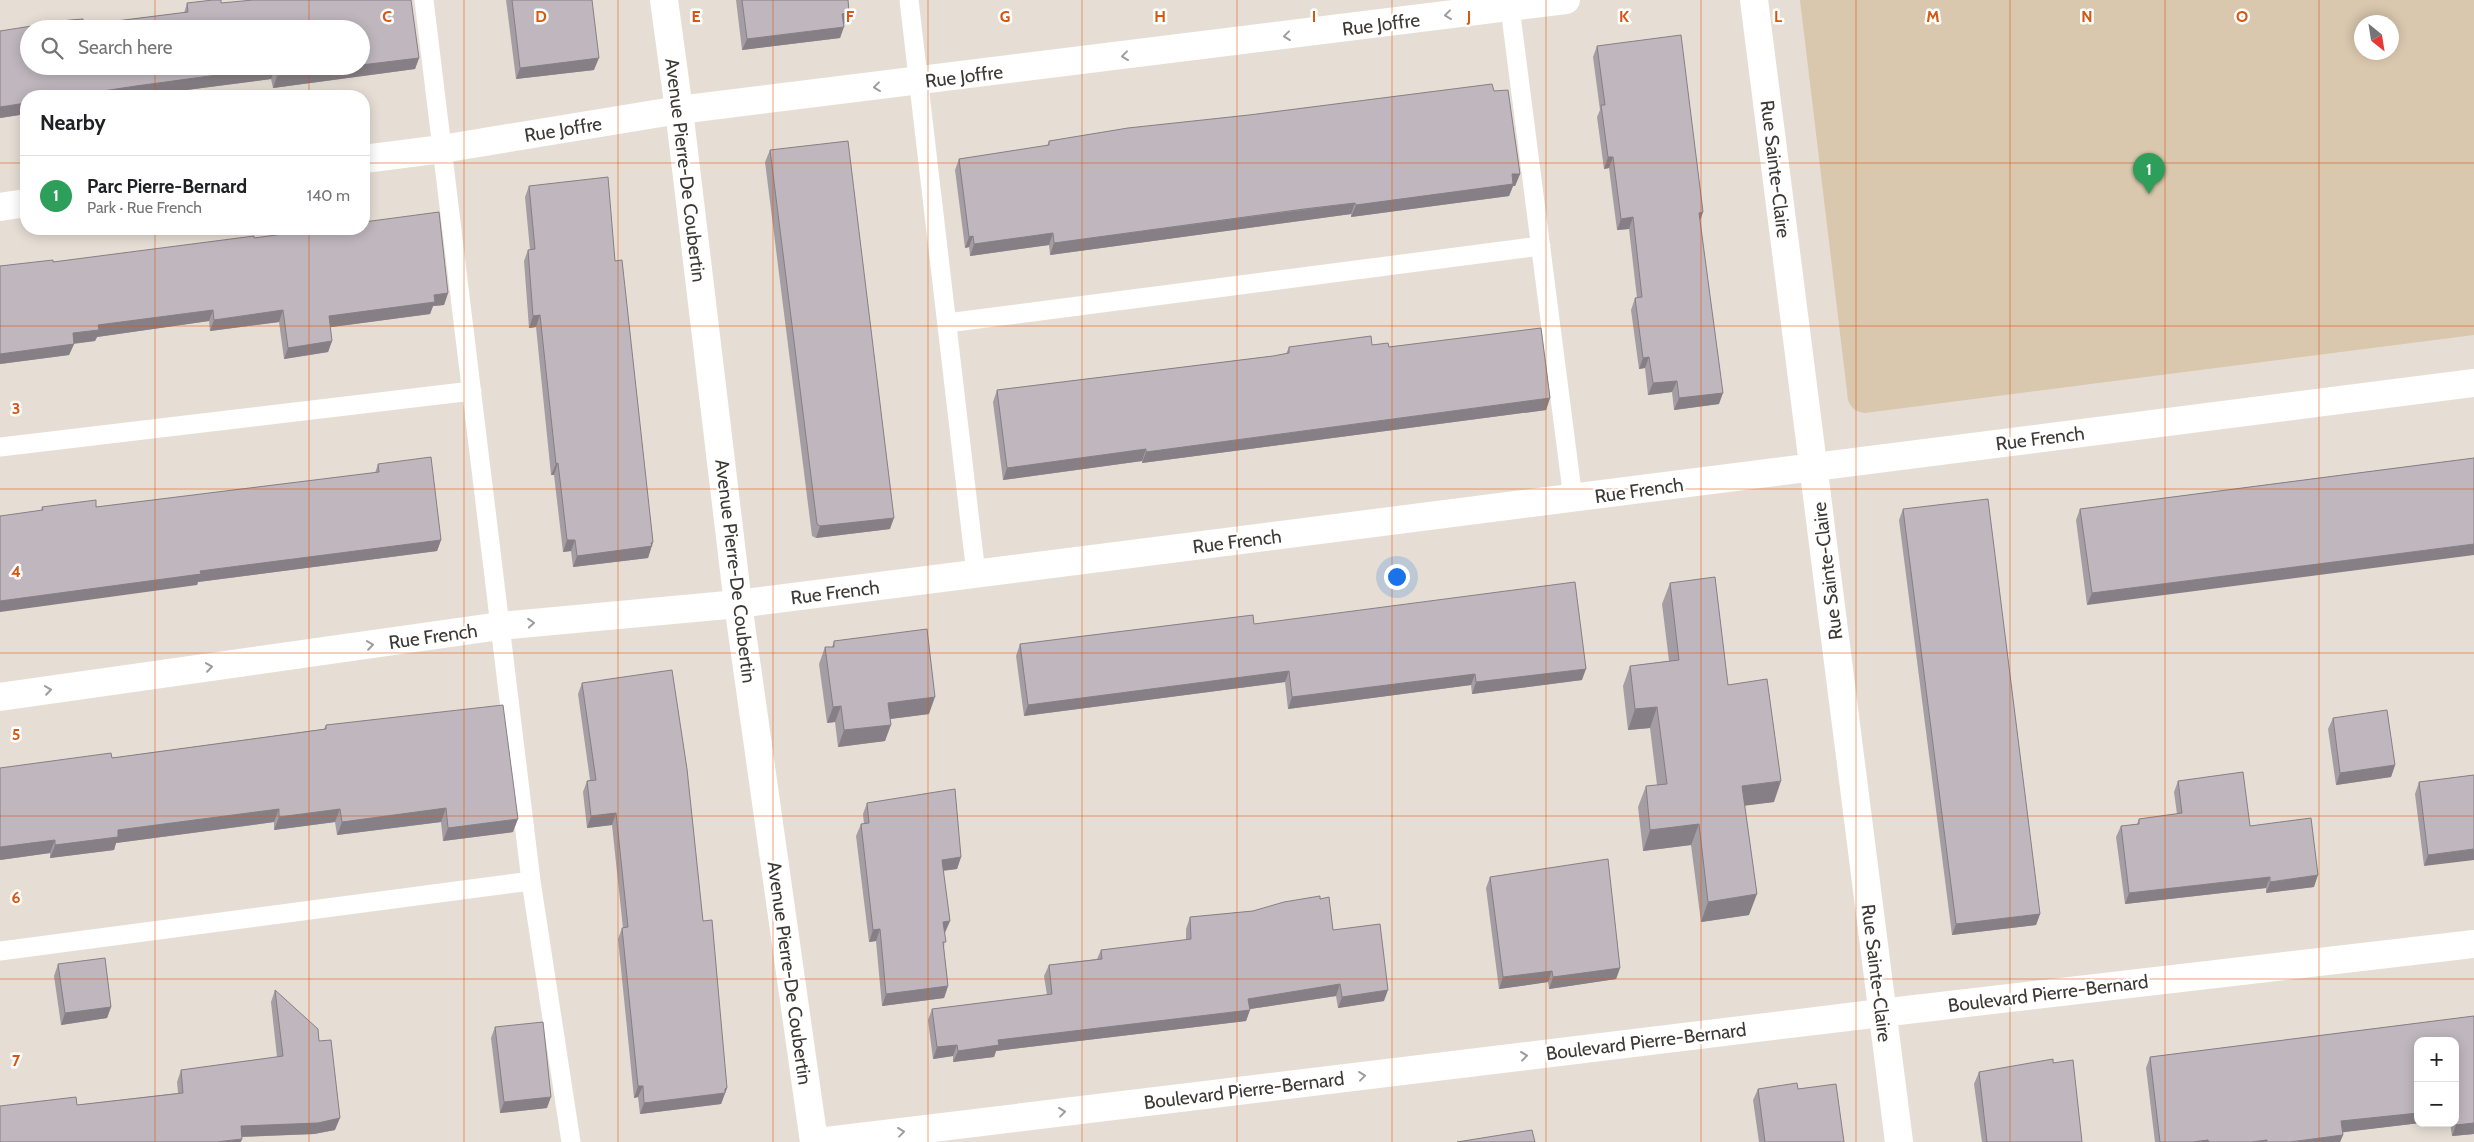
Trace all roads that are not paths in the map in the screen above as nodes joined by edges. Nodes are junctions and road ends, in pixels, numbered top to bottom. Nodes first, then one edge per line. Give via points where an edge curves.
1 (424, 0) edge
2 (664, 0) edge
3 (909, 0) edge
4 (1566, 0) edge
5 (1754, 0) edge
6 (1509, 4) edge
7 (920, 82) junction
8 (679, 110) junction
9 (442, 149) junction
10 (370, 158) edge
11 (20, 204) edge
12 (0, 206) edge
13 (1540, 246) junction
14 (947, 323) junction
15 (2474, 383) edge
16 (472, 391) junction
17 (0, 448) edge
18 (1814, 467) junction
19 (1572, 499) junction
20 (976, 574) junction
21 (738, 604) junction
22 (500, 626) junction
23 (0, 697) edge
24 (531, 881) junction
25 (2474, 944) edge
26 (0, 951) edge
27 (1881, 1013) junction
28 (571, 1142) edge
29 (816, 1142) edge
30 (1899, 1142) edge

1 - 9 lane
2 - 8 street, Avenue Pierre-De Coubertin
3 - 7 lane
4 - 6 street, Rue Joffre
5 - 18 street, Rue Sainte-Claire
6 -> 7 street, Rue Joffre
6 - 13 lane
7 -> 8 street, Rue Joffre
7 - 14 lane
8 - 9 street, Rue Joffre
8 - 21 street, Avenue Pierre-De Coubertin
9 - 10 street, Rue Joffre
9 - 16 lane
11 - 12 street
13 - 14 lane
13 - 19 lane
14 - 20 lane
15 - 18 street, Rue French
16 - 17 lane
16 - 22 lane
18 - 19 street, Rue French
18 - 27 street, Rue Sainte-Claire
19 - 20 street, Rue French
20 - 21 street, Rue French
22 -> 21 street, Rue French
21 - 29 street, Avenue Pierre-De Coubertin
23 -> 22 street, Rue French
22 - 24 lane
24 - 26 lane
24 - 28 lane
25 - 27 street, Boulevard Pierre-Bernard
29 -> 27 street, Boulevard Pierre-Bernard
27 - 30 street, Rue Sainte-Claire

